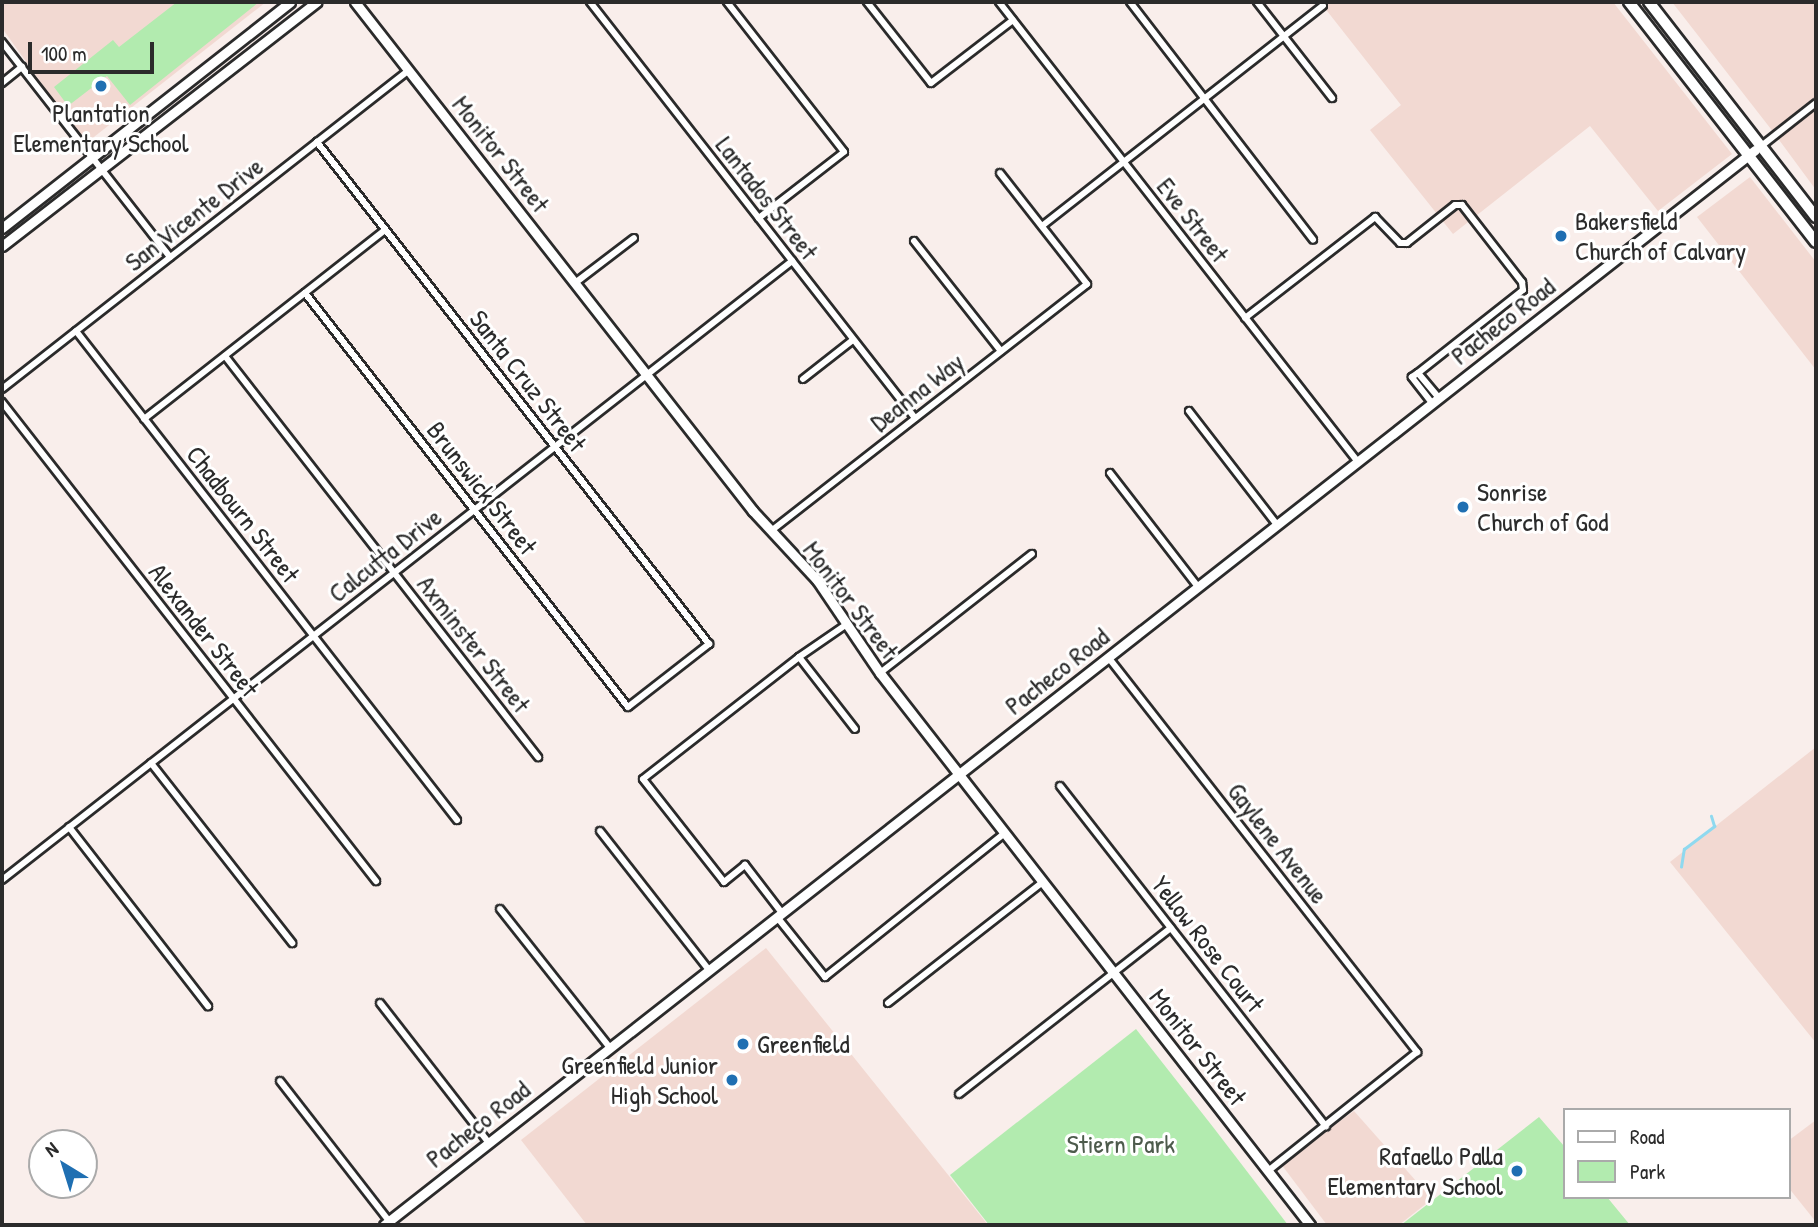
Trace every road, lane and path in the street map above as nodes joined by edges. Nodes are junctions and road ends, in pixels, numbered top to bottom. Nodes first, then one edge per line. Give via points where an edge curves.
1 (290, 2) edge
2 (316, 2) edge
3 (355, 2) edge
4 (590, 2) edge
5 (727, 2) edge
6 (867, 2) edge
7 (999, 2) edge
8 (1130, 2) edge
9 (1257, 2) edge
10 (1629, 2) edge
11 (1649, 2) edge
12 (1323, 6) dead end
13 (1013, 20) junction
14 (1284, 36) junction
15 (2, 42) edge
16 (22, 67) junction
17 (409, 70) junction
18 (2, 83) edge
19 (1205, 98) junction
20 (1332, 99) dead end
21 (1816, 103) edge
22 (317, 142) junction
23 (1755, 150) junction
24 (91, 158) junction
25 (1124, 162) junction
26 (101, 170) junction
27 (1000, 173) dead end
28 (1816, 217) edge
29 (759, 218) junction
30 (1042, 226) junction
31 (2, 228) edge
32 (385, 230) junction
33 (634, 238) dead end
34 (1313, 240) dead end
35 (914, 241) dead end
36 (1816, 242) edge
37 (2, 246) edge
38 (170, 257) junction
39 (792, 261) junction
40 (575, 283) junction
41 (305, 293) junction
42 (1245, 318) junction
43 (76, 331) junction
44 (853, 340) junction
45 (1001, 351) junction
46 (225, 356) junction
47 (647, 374) junction
48 (803, 379) dead end
49 (2, 389) edge
50 (1436, 401) junction
51 (2, 402) edge
52 (1189, 411) dead end
53 (915, 418) junction
54 (144, 419) junction
55 (554, 447) junction
56 (1357, 462) junction
57 (1110, 474) dead end
58 (474, 510) junction
59 (1278, 525) junction
60 (771, 531) junction
61 (1032, 554) dead end
62 (394, 573) junction
63 (1198, 587) junction
64 (847, 624) junction
65 (314, 636) junction
66 (799, 657) junction
67 (1108, 657) junction
68 (880, 673) junction
69 (233, 699) junction
70 (628, 707) joint
71 (855, 729) dead end
72 (538, 757) dead end
73 (151, 763) junction
74 (959, 774) junction
75 (1060, 786) dead end
76 (457, 820) dead end
77 (69, 827) junction
78 (600, 831) dead end
79 (1004, 833) junction
80 (2, 880) edge
81 (376, 881) dead end
82 (1042, 882) junction
83 (500, 909) dead end
84 (780, 915) junction
85 (1171, 928) junction
86 (292, 943) dead end
87 (709, 970) junction
88 (1114, 973) junction
89 (380, 1003) dead end
90 (888, 1003) dead end
91 (208, 1006) dead end
92 (610, 1048) junction
93 (279, 1082) dead end
94 (959, 1094) dead end
95 (1326, 1126) junction
96 (489, 1143) junction
97 (1268, 1171) junction
98 (388, 1224) edge
99 (1309, 1225) edge

1 - 24 street
2 - 26 street
3 - 17 street, Monitor Street
4 - 29 street, Lantados Street
5 - 29 street via 844,152
6 - 13 street via 931,83
7 - 13 street, Eve Street
8 - 19 street
9 - 14 street
10 - 23 main road
11 - 23 main road
12 - 14 street
13 - 25 street, Eve Street
14 - 19 street
14 - 20 street
15 - 16 street
16 - 18 street
16 - 24 street
17 - 22 street, San Vicente Drive
17 - 40 street, Monitor Street
19 - 25 street
19 - 34 street
21 - 23 street
22 - 32 street, Santa Cruz Street
22 - 38 street, San Vicente Drive
23 - 28 main road
23 - 36 main road
23 - 50 street, Pacheco Road
24 - 26 street
24 - 31 street
25 - 30 street
25 - 42 street, Eve Street
26 - 37 street
26 - 38 street
27 - 30 street
29 - 39 street, Lantados Street
30 - 45 street, Deanna Way via 1087,284
32 - 41 street
32 - 55 street, Santa Cruz Street
33 - 40 street
35 - 45 street
38 - 43 street, San Vicente Drive
39 - 44 street, Lantados Street
39 - 47 street, Calcutta Drive
40 - 47 street, Monitor Street
41 - 46 street
41 - 58 street, Brunswick Street
42 - 50 street via 1375,217 1400,243 1407,243 1455,205 1462,205 1522,282 1522,290 1418,373
42 - 56 street, Eve Street
43 - 49 street, San Vicente Drive
43 - 54 street, Chadbourn Street
44 - 48 street
44 - 53 street, Lantados Street
45 - 53 street, Deanna Way
46 - 54 street
46 - 62 street, Axminster Street
47 - 55 street, Calcutta Drive
47 - 60 street, Monitor Street
50 - 56 street, Pacheco Road
51 - 69 street, Alexander Street
52 - 59 street
53 - 60 street, Deanna Way
54 - 65 street, Chadbourn Street
55 - 58 street, Calcutta Drive
55 - 70 street, Santa Cruz Street via 709,644
56 - 59 street, Pacheco Road
57 - 63 street
58 - 62 street, Calcutta Drive
58 - 70 street, Brunswick Street
59 - 63 street, Pacheco Road
60 - 64 street, Monitor Street via 817,580
61 - 68 street
62 - 65 street, Calcutta Drive
62 - 72 street, Axminster Street
63 - 67 street, Pacheco Road
64 - 66 street
64 - 68 street, Monitor Street
65 - 69 street, Calcutta Drive
65 - 76 street, Chadbourn Street
66 - 71 street
66 - 84 street via 643,779 724,882 745,865
67 - 74 street, Pacheco Road
67 - 95 street, Gaylene Avenue via 1417,1052
68 - 74 street, Monitor Street
69 - 73 street, Calcutta Drive
69 - 81 street, Alexander Street
73 - 77 street, Calcutta Drive
73 - 86 street
74 - 79 street, Monitor Street
74 - 84 street, Pacheco Road
75 - 85 street, Yellow Rose Court
77 - 80 street, Calcutta Drive
77 - 91 street
78 - 87 street
79 - 82 street, Monitor Street
79 - 84 street via 825,977
82 - 88 street, Monitor Street
82 - 90 street
83 - 92 street
84 - 87 street, Pacheco Road
85 - 88 street
85 - 95 street, Yellow Rose Court
87 - 92 street, Pacheco Road
88 - 94 street
88 - 97 street, Monitor Street
89 - 96 street
92 - 96 street, Pacheco Road
93 - 98 street
95 - 97 street
96 - 98 street, Pacheco Road
97 - 99 street, Monitor Street

